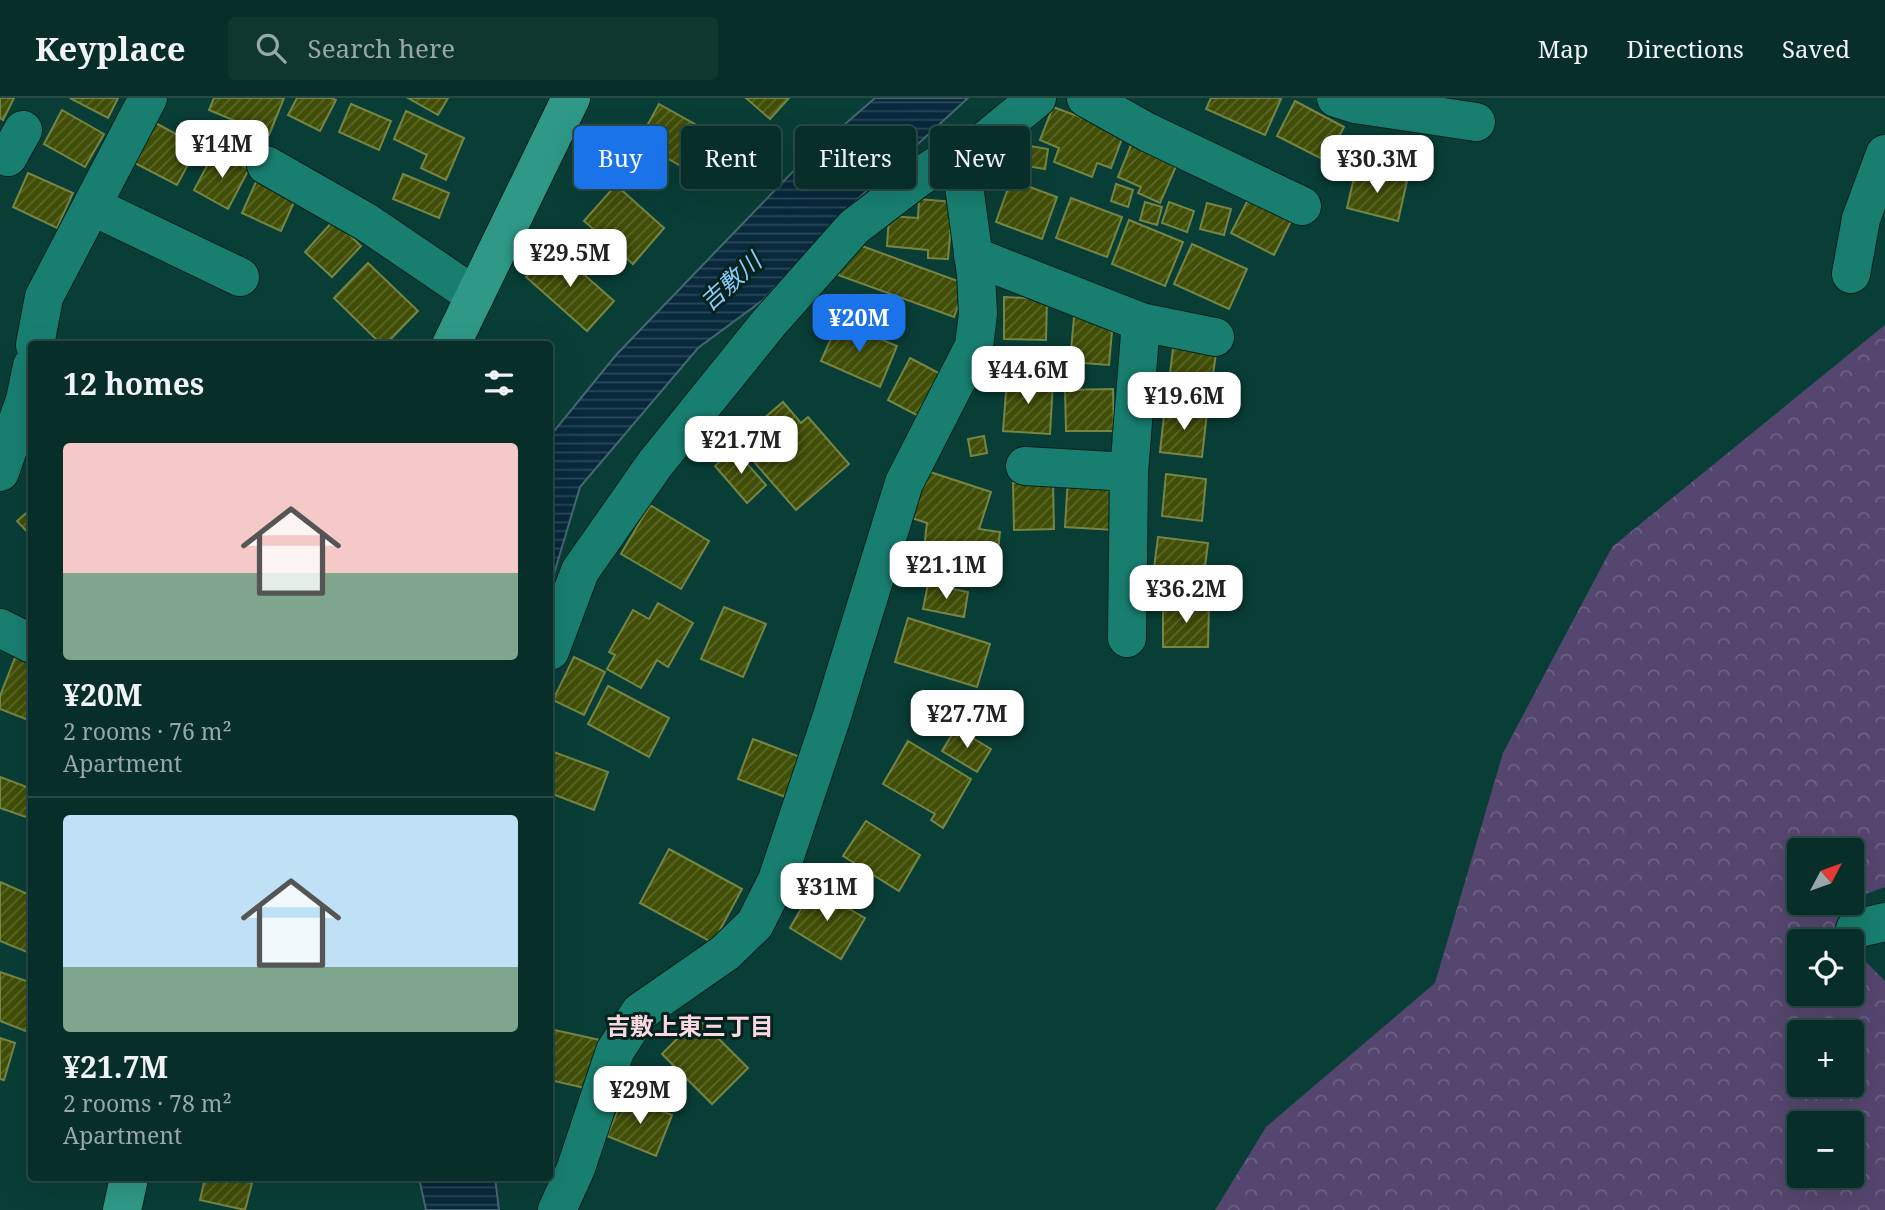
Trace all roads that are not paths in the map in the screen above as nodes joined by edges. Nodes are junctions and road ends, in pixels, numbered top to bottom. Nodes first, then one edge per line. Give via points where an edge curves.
1 (148, 98) edge
2 (571, 98) edge
3 (1037, 98) edge
4 (1086, 98) edge
5 (1336, 98) edge
6 (1476, 122) dead end
7 (1003, 126) edge
8 (1885, 154) edge
9 (266, 165) dead end
10 (930, 170) edge
11 (964, 189) edge
12 (92, 206) junction
13 (1302, 206) dead end
14 (973, 256) junction
15 (1851, 274) dead end
16 (240, 277) dead end
17 (475, 296) junction
18 (1141, 322) junction
19 (1215, 337) dead end
20 (37, 341) edge
21 (453, 341) edge
22 (28, 385) edge
23 (1025, 466) dead end
24 (0, 472) edge
25 (1129, 472) junction
26 (1136, 615) dead end
27 (0, 628) edge
28 (28, 642) edge
29 (553, 643) edge
30 (128, 1181) edge
31 (552, 1199) edge
32 (122, 1210) edge

1 - 12 street
2 - 17 highway
3 - 7 street
4 - 13 street
5 - 6 street
8 - 15 street via 1861,219
9 - 17 street via 366,222
10 - 29 street via 854,227 655,464 580,571
11 - 14 street
12 - 16 street
12 - 20 street via 44,297
14 - 18 street
14 - 31 street via 978,314 974,346 904,483 777,880 755,924 725,953 640,1012 615,1051 576,1168
17 - 21 highway
18 - 19 street
18 - 25 street
22 - 24 street
23 - 25 street
25 - 26 street
27 - 28 street
30 - 32 highway

